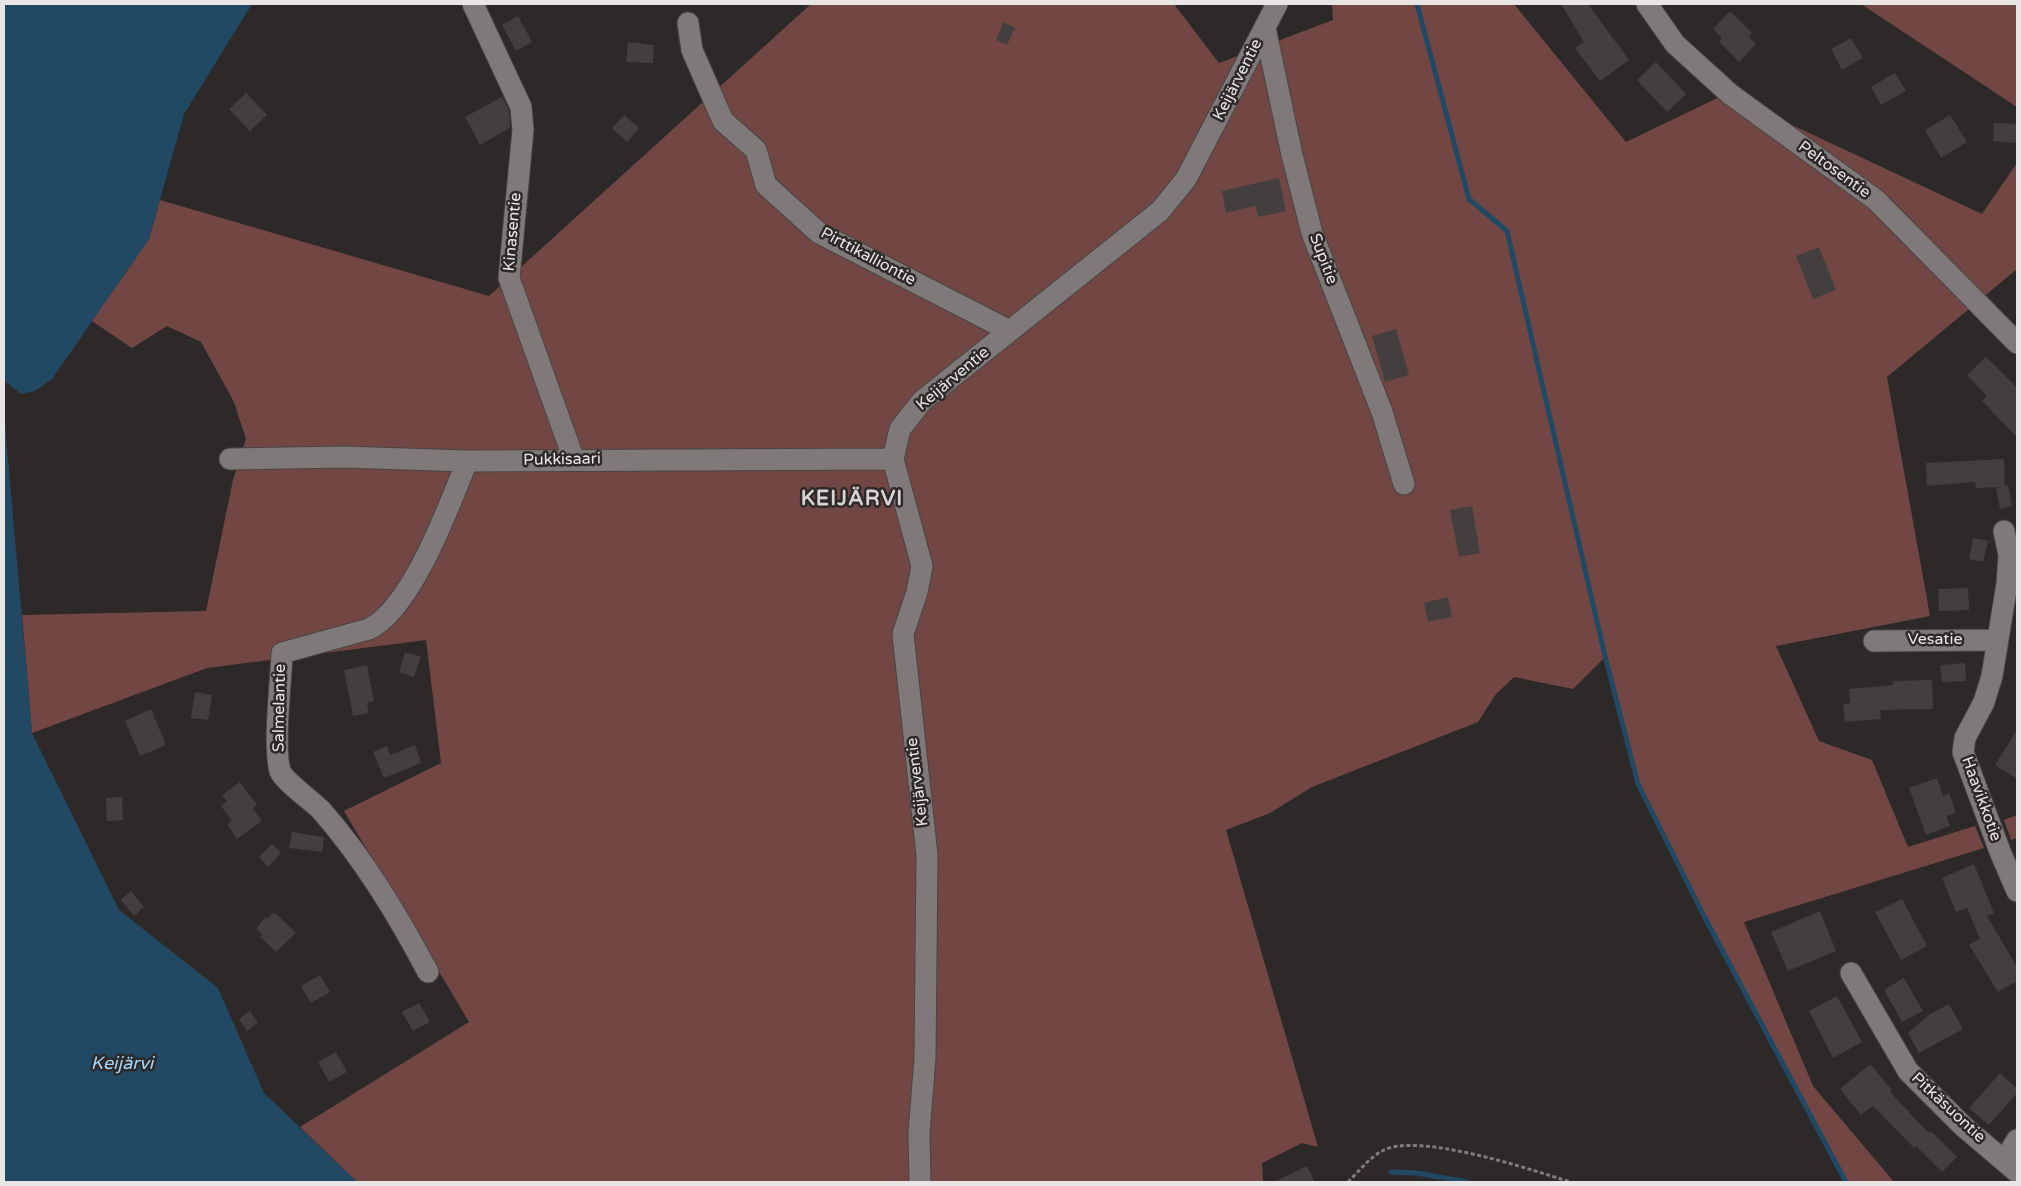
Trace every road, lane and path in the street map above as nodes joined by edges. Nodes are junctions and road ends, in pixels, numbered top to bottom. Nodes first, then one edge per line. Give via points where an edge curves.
1 (473, 4) edge
2 (1277, 4) edge
3 (1647, 4) edge
4 (688, 23) dead end
5 (1265, 28) junction
6 (1010, 331) junction
7 (2017, 343) edge
8 (230, 459) dead end
9 (893, 459) junction
10 (574, 460) junction
11 (468, 461) junction
12 (1404, 484) dead end
13 (2004, 531) dead end
14 (1997, 640) junction
15 (1874, 641) dead end
16 (2017, 890) edge
17 (428, 972) dead end
18 (1851, 973) dead end
19 (2017, 1140) edge
20 (2011, 1166) edge
21 (920, 1182) edge
22 (1348, 1182) edge
23 (1570, 1182) edge

1 - 10 street, Kinasentie via 521,107 523,130 509,278
2 - 5 street, Keijärventie
3 - 7 street, Peltosentie via 1675,44 1730,94 1876,200
4 - 6 street, Pirttikalliontie via 692,50 723,121 756,150 766,185 819,233
5 - 6 street, Keijärventie via 1186,179 1160,211
5 - 12 street, Supitie via 1312,233 1382,412
6 - 9 street, Keijärventie via 922,401 900,429
8 - 11 street, Pukkisaari via 344,457
9 - 10 street, Pukkisaari
9 - 21 street, Keijärventie via 922,566 903,634 927,855
10 - 11 street, Pukkisaari
11 - 17 street, Salmelantie via 435,542 382,623 282,653 278,750 281,772 353,849 395,911
13 - 14 street, Haavikkotie via 2009,555
14 - 15 street, Vesatie
14 - 16 street, Haavikkotie via 1992,676 1984,702 1970,725 1963,752
18 - 20 street, Pitkäsuontie via 1908,1071 1962,1126
19 - 20 street
22 - 23 path via 1382,1151 1421,1147 1454,1149

